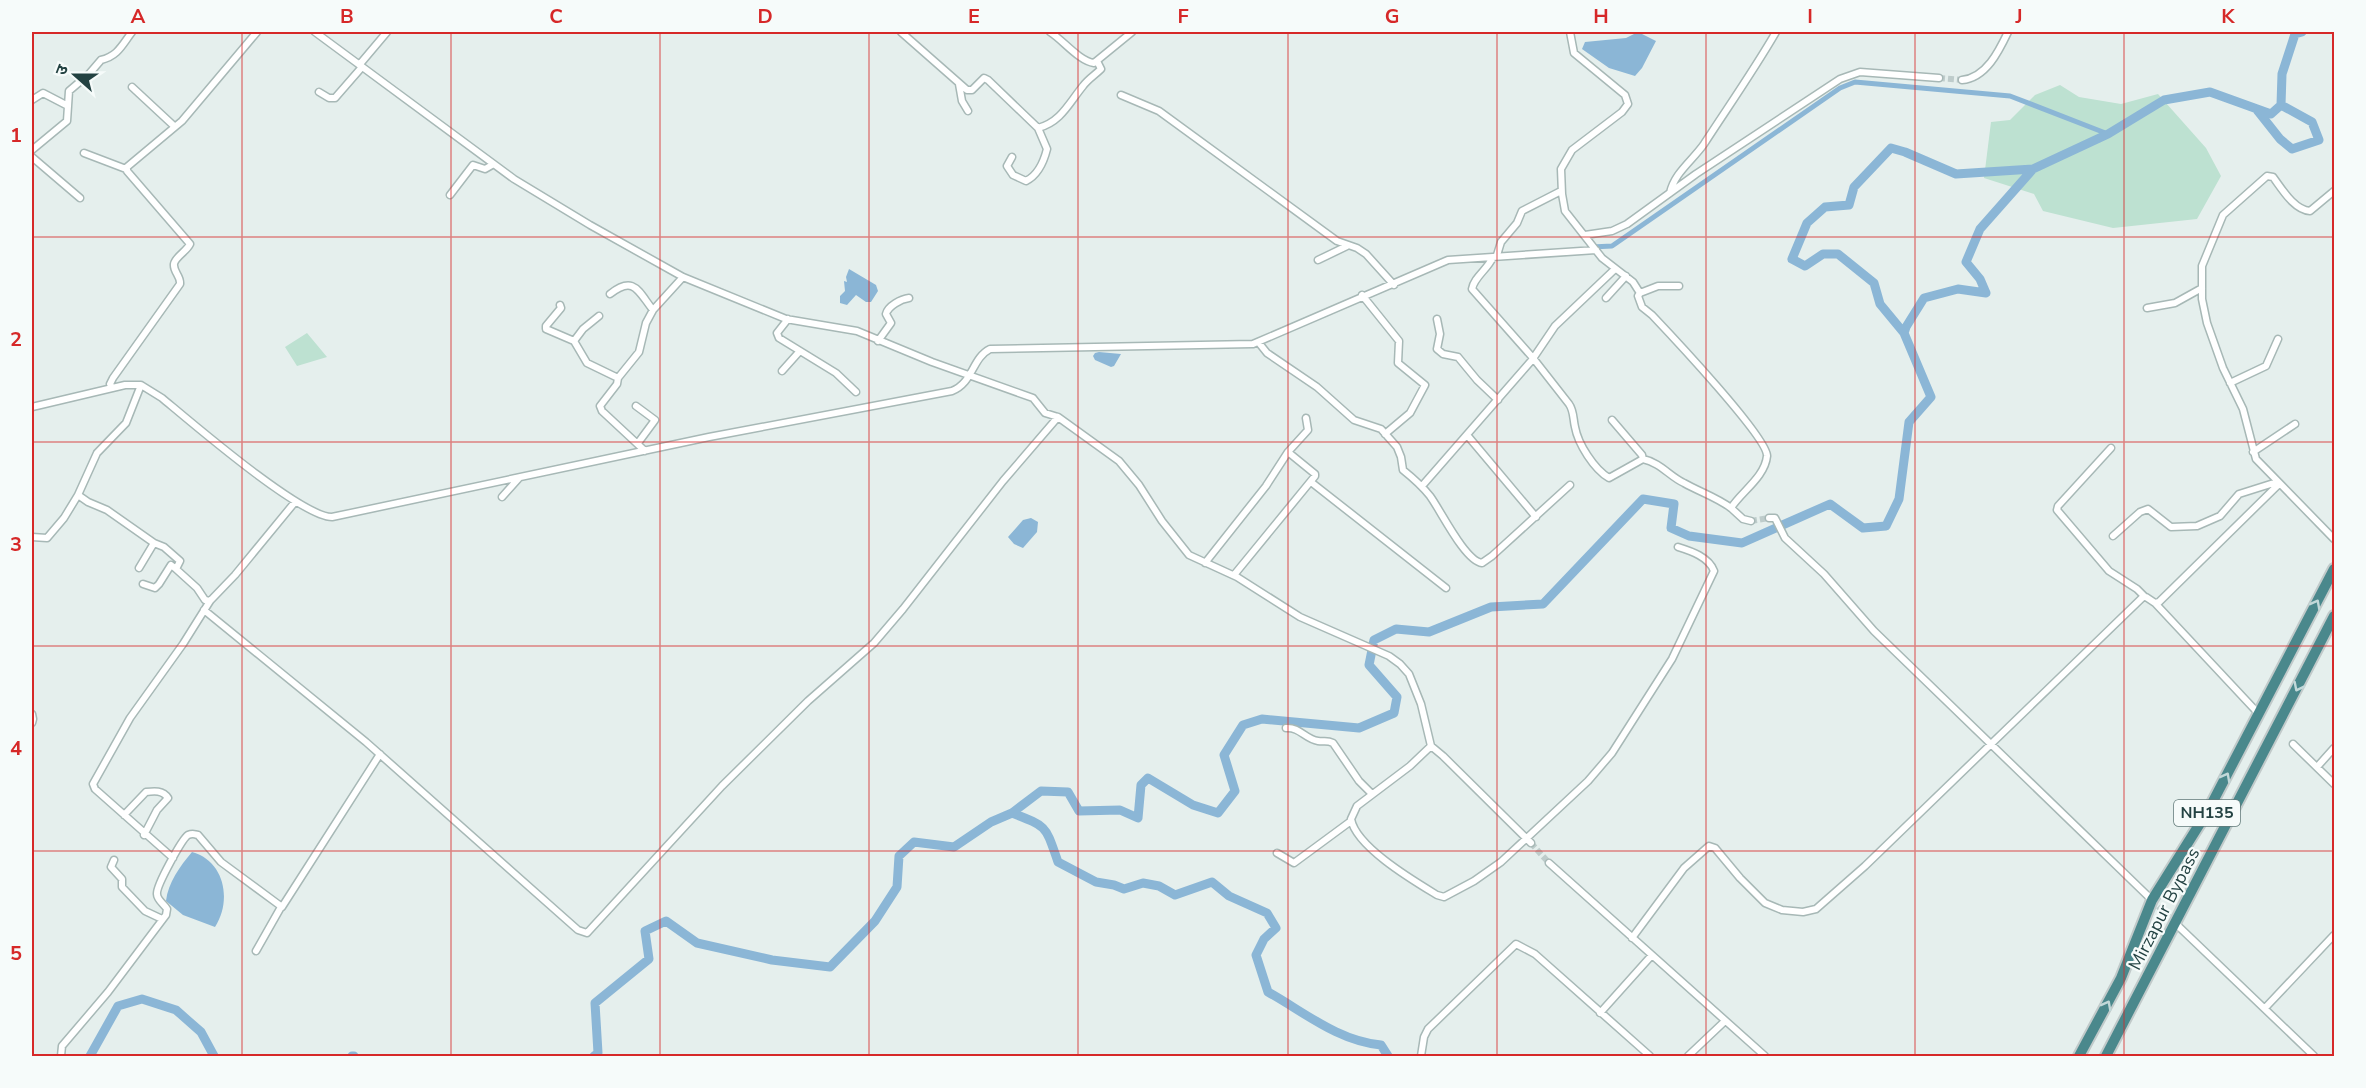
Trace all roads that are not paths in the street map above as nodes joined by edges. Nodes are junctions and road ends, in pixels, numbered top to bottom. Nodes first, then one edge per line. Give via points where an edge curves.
1 (132, 32) edge
2 (257, 32) edge
3 (315, 32) edge
4 (387, 32) edge
5 (901, 32) edge
6 (1050, 32) edge
7 (1132, 32) edge
8 (1571, 32) edge
9 (1776, 32) edge
10 (2008, 32) edge
11 (1097, 61) junction
12 (361, 66) junction
13 (1939, 78) tunnel mouth
14 (1962, 80) tunnel mouth
15 (959, 84) junction
16 (132, 87) dead end
17 (319, 92) dead end
18 (1121, 95) dead end
19 (32, 100) edge
20 (68, 106) junction
21 (968, 111) dead end
22 (174, 126) junction
23 (1038, 128) junction
24 (32, 150) edge
25 (84, 153) dead end
26 (32, 157) edge
27 (1012, 157) dead end
28 (492, 165) junction
29 (126, 169) junction
30 (1562, 190) junction
31 (2334, 191) edge
32 (1670, 193) junction
33 (450, 195) dead end
34 (80, 198) dead end
35 (1586, 236) junction
36 (1349, 246) junction
37 (1594, 247) junction
38 (1497, 253) junction
39 (1318, 260) dead end
40 (1615, 269) junction
41 (1626, 276) junction
42 (683, 277) junction
43 (1392, 282) junction
44 (1679, 286) dead end
45 (2202, 288) junction
46 (1640, 293) junction
47 (610, 294) dead end
48 (1362, 296) junction
49 (909, 298) dead end
50 (1606, 298) dead end
51 (560, 304) dead end
52 (2147, 308) dead end
53 (653, 310) junction
54 (599, 316) dead end
55 (788, 319) junction
56 (1437, 319) dead end
57 (2278, 339) dead end
58 (574, 341) junction
59 (878, 341) junction
60 (1258, 343) junction
61 (799, 352) junction
62 (1533, 358) junction
63 (782, 371) dead end
64 (968, 375) junction
65 (618, 378) junction
66 (2230, 383) junction
67 (141, 385) junction
68 (112, 386) junction
69 (856, 392) dead end
70 (1498, 400) junction
71 (636, 406) dead end
72 (32, 407) edge
73 (1058, 417) junction
74 (1306, 418) dead end
75 (1612, 420) dead end
76 (2295, 424) dead end
77 (1385, 434) junction
78 (1467, 435) junction
79 (642, 447) junction
80 (2111, 448) dead end
81 (1288, 452) junction
82 (2253, 452) junction
83 (1643, 459) junction
84 (519, 478) junction
85 (1311, 482) junction
86 (2278, 483) junction
87 (1570, 485) dead end
88 (1422, 486) junction
89 (78, 495) junction
90 (502, 497) dead end
91 (295, 501) junction
92 (1731, 508) junction
93 (1536, 517) junction
94 (1769, 518) dead end
95 (1751, 521) tunnel mouth
96 (2113, 536) dead end
97 (32, 537) edge
98 (2334, 539) edge
99 (154, 543) junction
100 (1678, 547) dead end
101 (1205, 564) junction
102 (139, 568) dead end
103 (176, 569) junction
104 (2334, 569) edge
105 (1234, 575) junction
106 (142, 584) dead end
107 (1446, 588) dead end
108 (2145, 597) junction
109 (210, 601) junction
110 (2155, 603) junction
111 (204, 610) junction
112 (2334, 616) edge
113 (2258, 712) dead end
114 (32, 714) edge
115 (32, 723) edge
116 (1286, 728) dead end
117 (2293, 744) dead end
118 (1990, 745) junction
119 (1431, 746) junction
120 (2334, 748) edge
121 (380, 754) junction
122 (2317, 767) junction
123 (2334, 784) edge
124 (1372, 794) junction
125 (124, 815) junction
126 (1351, 821) junction
127 (144, 835) junction
128 (1525, 838) junction
129 (1531, 843) tunnel mouth
130 (1277, 853) dead end
131 (173, 858) junction
132 (114, 860) dead end
133 (1549, 863) tunnel mouth
134 (2152, 900) junction
135 (281, 907) junction
136 (162, 919) junction
137 (2175, 922) junction
138 (2334, 936) edge
139 (1632, 938) junction
140 (256, 951) dead end
141 (1652, 955) junction
142 (2265, 1008) junction
143 (1600, 1013) junction
144 (1725, 1021) junction
145 (61, 1056) edge
146 (1421, 1056) edge
147 (1650, 1056) edge
148 (1688, 1056) edge
149 (1765, 1056) edge
150 (2079, 1056) edge
151 (2106, 1056) edge
152 (2314, 1056) edge

1 - 20 street via 115,54 101,60 71,88
2 - 22 street
3 - 12 street
4 - 12 street
5 - 15 street
6 - 11 street via 1081,58
7 - 11 street
8 - 30 street via 1574,53 1626,95 1628,104 1567,156 1561,169
9 - 32 street via 1692,161 1673,180
10 - 14 street via 2000,49 1978,75
11 - 23 street via 1101,69 1063,114
12 - 17 street via 335,98
12 - 28 street
13 - 32 street via 1860,72 1840,79
15 - 21 street
15 - 23 street via 970,91 984,78 988,80
16 - 22 street
18 - 36 street via 1159,111
19 - 20 street via 44,93
20 - 24 street via 67,121
22 - 29 street
23 - 27 street via 1047,149 1033,177 1026,180 1013,175 1007,166
25 - 29 street
26 - 34 street
28 - 33 street via 484,169 473,165
28 - 42 street
29 - 68 street via 190,244 175,262 178,286
30 - 35 street via 1565,211
30 - 38 street via 1522,211
31 - 45 street via 2310,211 2303,211 2273,177 2264,178 2223,214 2202,266
32 - 35 street via 1620,228
35 - 37 street
36 - 39 street
36 - 43 street via 1366,254
37 - 38 street
37 - 40 street
38 - 43 street via 1448,260
38 - 62 street via 1472,289
40 - 41 street
40 - 62 street via 1555,326
41 - 46 street
41 - 50 street
42 - 53 street
42 - 55 street
43 - 48 street
44 - 46 street via 1658,286
45 - 52 street via 2175,303
45 - 66 street via 2207,323
46 - 92 street via 1642,307 1732,405 1766,449 1767,459 1761,471
47 - 53 street via 629,285
48 - 60 street
48 - 77 street via 1399,341 1397,359 1401,367 1425,385 1410,413
49 - 59 street via 887,310 891,323
51 - 58 street via 546,329
53 - 65 street via 639,352
54 - 58 street
55 - 59 street via 845,328
55 - 61 street via 777,335
56 - 70 street via 1437,349 1458,357
57 - 66 street via 2266,366
58 - 65 street via 587,363
59 - 64 street
60 - 64 street via 990,350
60 - 77 street via 1354,420
61 - 63 street
61 - 69 street via 836,373
62 - 70 street
62 - 83 street via 1572,408 1577,435 1590,459 1605,475 1613,478
64 - 73 street via 1033,398 1045,413
64 - 79 street via 963,385 952,391
65 - 79 street via 600,408
66 - 82 street via 2243,409
67 - 68 street
67 - 89 street via 126,423 97,453
67 - 91 street
68 - 72 street
70 - 78 street
71 - 79 street via 655,420
73 - 101 street via 1119,461 1182,548
73 - 121 street via 874,643 816,693 722,786 587,933 578,930
74 - 81 street via 1309,428
75 - 83 street
76 - 82 street
77 - 88 street via 1400,453 1403,470
78 - 88 street
78 - 93 street
79 - 84 street
80 - 108 street via 2057,510 2109,571
81 - 85 street via 1315,474
81 - 101 street
82 - 86 street
83 - 92 street
84 - 90 street
84 - 91 street via 332,517 322,516
85 - 105 street
85 - 107 street
86 - 96 street via 2239,494 2220,516 2203,524 2170,527 2148,509
86 - 98 street
86 - 110 street
87 - 93 street
88 - 93 street via 1464,548 1479,563
89 - 97 street via 47,537
89 - 99 street
91 - 109 street
92 - 95 street
94 - 118 street via 1774,517 1782,534
99 - 102 street
99 - 103 street via 180,561
100 - 128 street via 1701,556 1714,571 1672,659 1612,753
101 - 105 street
103 - 106 street via 171,565 155,588
103 - 109 street
134 -> 104 highway, NH135 via 2209,809
105 - 119 street via 1300,617 1389,656 1404,667 1421,705
108 - 110 street
108 - 118 street
109 - 111 street
110 - 113 street
111 - 121 street
111 - 125 street via 130,718 94,781 95,789
112 -> 137 highway, Mirzapur Bypass / NH135
114 - 115 street
116 - 124 street via 1333,743 1359,782
117 - 122 street
118 - 134 street
118 - 139 street via 1816,909 1803,912 1771,906 1709,846 1684,868
119 - 124 street
119 - 128 street
120 - 122 street
121 - 135 street
122 - 123 street
124 - 126 street via 1357,806
125 - 127 street
125 - 127 street via 146,792 167,795
126 - 128 street via 1390,865 1444,897 1486,873
126 - 130 street via 1294,863
127 - 131 street
128 - 129 street
131 - 135 street via 187,836 198,835 221,862
131 - 136 street via 157,891 158,900 168,909
132 - 136 street via 111,867 122,879 122,887 145,912
133 - 139 street
150 -> 134 highway, NH135 via 2121,978
135 - 140 street
136 - 145 street via 62,1046
137 - 142 street
137 - 151 highway, Mirzapur Bypass / NH135
138 - 142 street
139 - 141 street
141 - 143 street
141 - 144 street
142 - 152 street
143 - 146 street via 1535,954 1516,944 1428,1029
143 - 147 street
144 - 148 street
144 - 149 street

